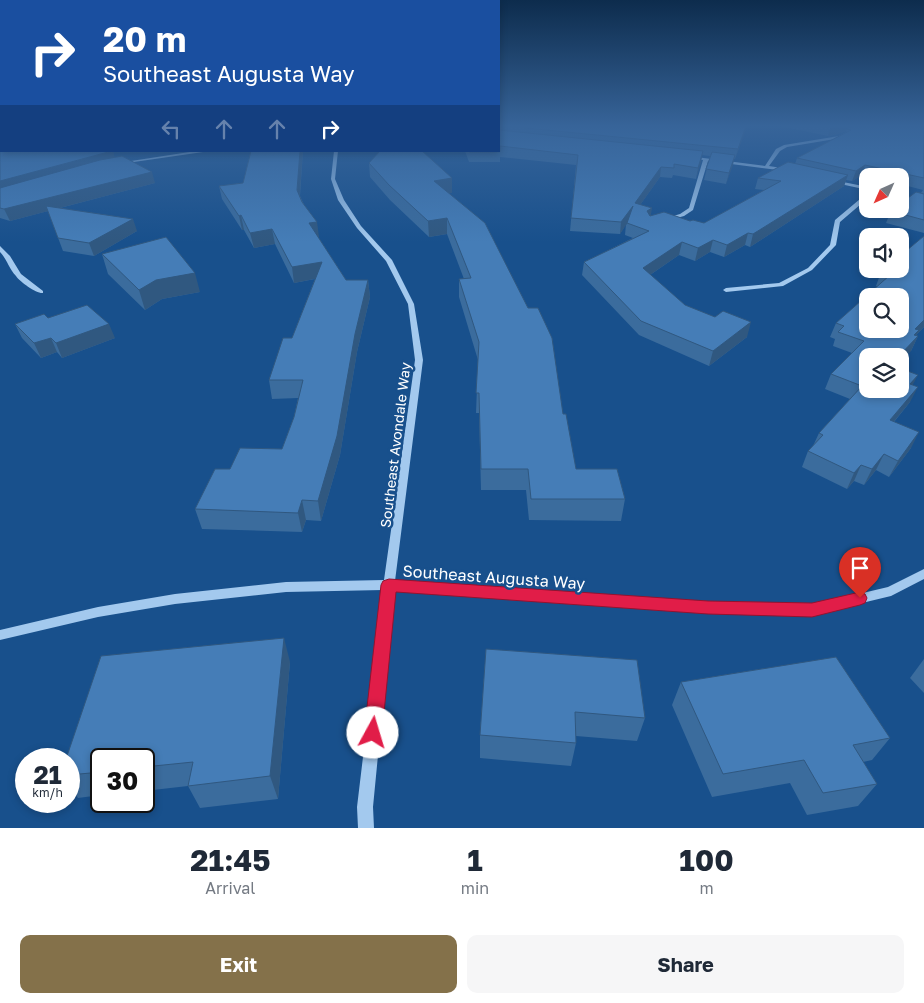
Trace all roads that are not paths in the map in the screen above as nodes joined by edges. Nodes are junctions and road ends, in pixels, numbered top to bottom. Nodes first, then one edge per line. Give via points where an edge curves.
1 (335, 165) edge
2 (704, 165) edge
3 (755, 165) edge
4 (767, 166) joint
5 (796, 172) edge
6 (824, 178) edge
7 (859, 187) edge
8 (909, 200) edge
9 (859, 203) edge
10 (924, 204) edge
11 (658, 222) edge
12 (0, 248) edge
13 (726, 290) dead end
14 (41, 292) dead end
15 (924, 574) edge
16 (389, 585) junction
17 (0, 634) edge
18 (366, 828) edge

1 - 16 street, Southeast Avondale Way via 334,179 341,200 389,260 411,304 419,360
2 - 11 street via 691,209
3 - 4 street
4 - 5 street
6 - 7 street
8 - 10 street
9 - 13 street via 837,221 832,245 810,268 781,285
12 - 14 street via 18,275
15 - 16 street, Southeast Augusta Way via 891,591 812,610 691,607
16 - 17 street, Southeast Augusta Way via 286,587 175,599
16 - 18 street, Southeast Avondale Way via 365,807

